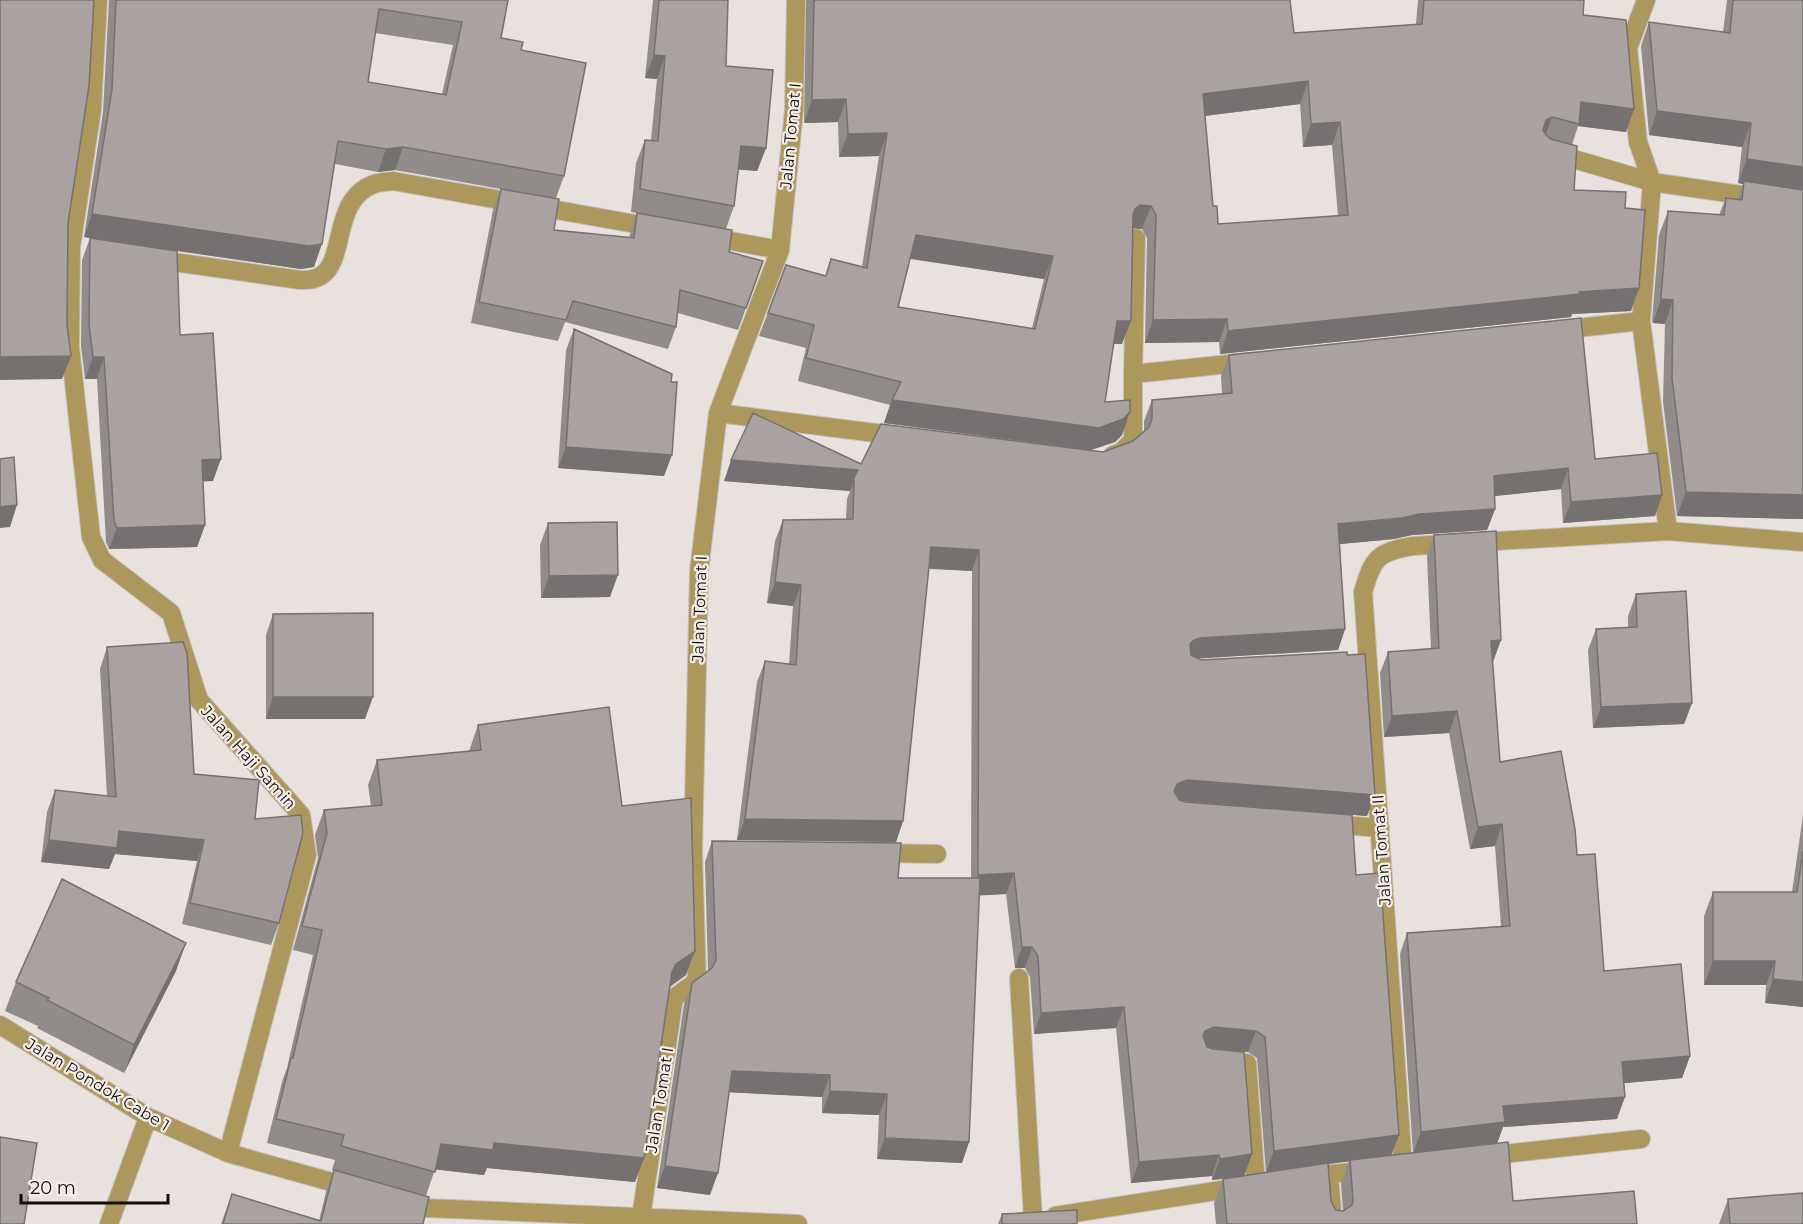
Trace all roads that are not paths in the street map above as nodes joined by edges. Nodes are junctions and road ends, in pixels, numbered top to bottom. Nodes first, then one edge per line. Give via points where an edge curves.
1 (98, 0) edge
2 (796, 0) edge
3 (1646, 0) edge
4 (1546, 151) edge
5 (1652, 182) junction
6 (1803, 204) edge
7 (674, 231) edge
8 (698, 235) edge
9 (1136, 238) edge
10 (71, 247) junction
11 (94, 250) edge
12 (780, 250) junction
13 (140, 257) edge
14 (1641, 321) junction
15 (1546, 331) edge
16 (1263, 360) edge
17 (1133, 374) junction
18 (718, 413) junction
19 (917, 439) edge
20 (1092, 462) edge
21 (1668, 531) junction
22 (1803, 542) edge
23 (1368, 660) junction
24 (1345, 661) edge
25 (1308, 822) edge
26 (1380, 828) junction
27 (693, 851) junction
28 (716, 851) edge
29 (855, 853) edge
30 (937, 854) dead end
31 (1019, 978) dead end
32 (0, 1025) edge
33 (1206, 1059) edge
34 (148, 1117) junction
35 (1641, 1139) dead end
36 (228, 1153) junction
37 (1469, 1158) edge
38 (1425, 1164) edge
39 (1403, 1166) junction
40 (1329, 1174) junction
41 (1257, 1185) junction
42 (640, 1217) junction
43 (1033, 1219) junction
44 (1010, 1222) edge
45 (109, 1224) edge
46 (798, 1224) edge
47 (1333, 1224) edge

1 - 10 street, Jalan Haji Samin via 92,110
2 - 12 street, Jalan Tomat I via 794,110
3 - 5 street via 1628,48 1638,142
4 - 5 street
5 - 6 street
5 - 14 street
7 - 13 street via 393,181 374,184 358,194 348,209 331,264 325,274 313,280
8 - 12 street
9 - 17 street
10 - 11 street
10 - 36 street, Jalan Haji Samin via 70,347 91,537 102,560 171,613 199,700 301,815 307,855
12 - 18 street, Jalan Tomat I
14 - 15 street
14 - 21 street
16 - 17 street
17 - 20 street via 1132,440 1121,452
18 - 19 street
18 - 27 street, Jalan Tomat I via 699,571
21 - 22 street, Jalan Tomat II
21 - 23 street, Jalan Tomat II via 1391,550 1376,558 1363,592
23 - 24 street
23 - 26 street, Jalan Tomat II
25 - 26 street
26 - 39 street, Jalan Tomat II
27 - 28 street
27 - 42 street, Jalan Tomat I via 698,981 674,998
29 - 30 street
31 - 43 street
32 - 34 street, Jalan Pondok Cabe 1
33 - 41 street via 1247,1063
34 - 36 street, Jalan Pondok Cabe 1
34 - 45 street
35 - 37 street
36 - 42 street, Jalan Pondok Cabe 1 via 426,1208
38 - 39 street
39 - 40 street
40 - 41 street
40 - 47 street
41 - 43 street
42 - 46 street, Jalan Pondok Cabe 1
43 - 44 street

